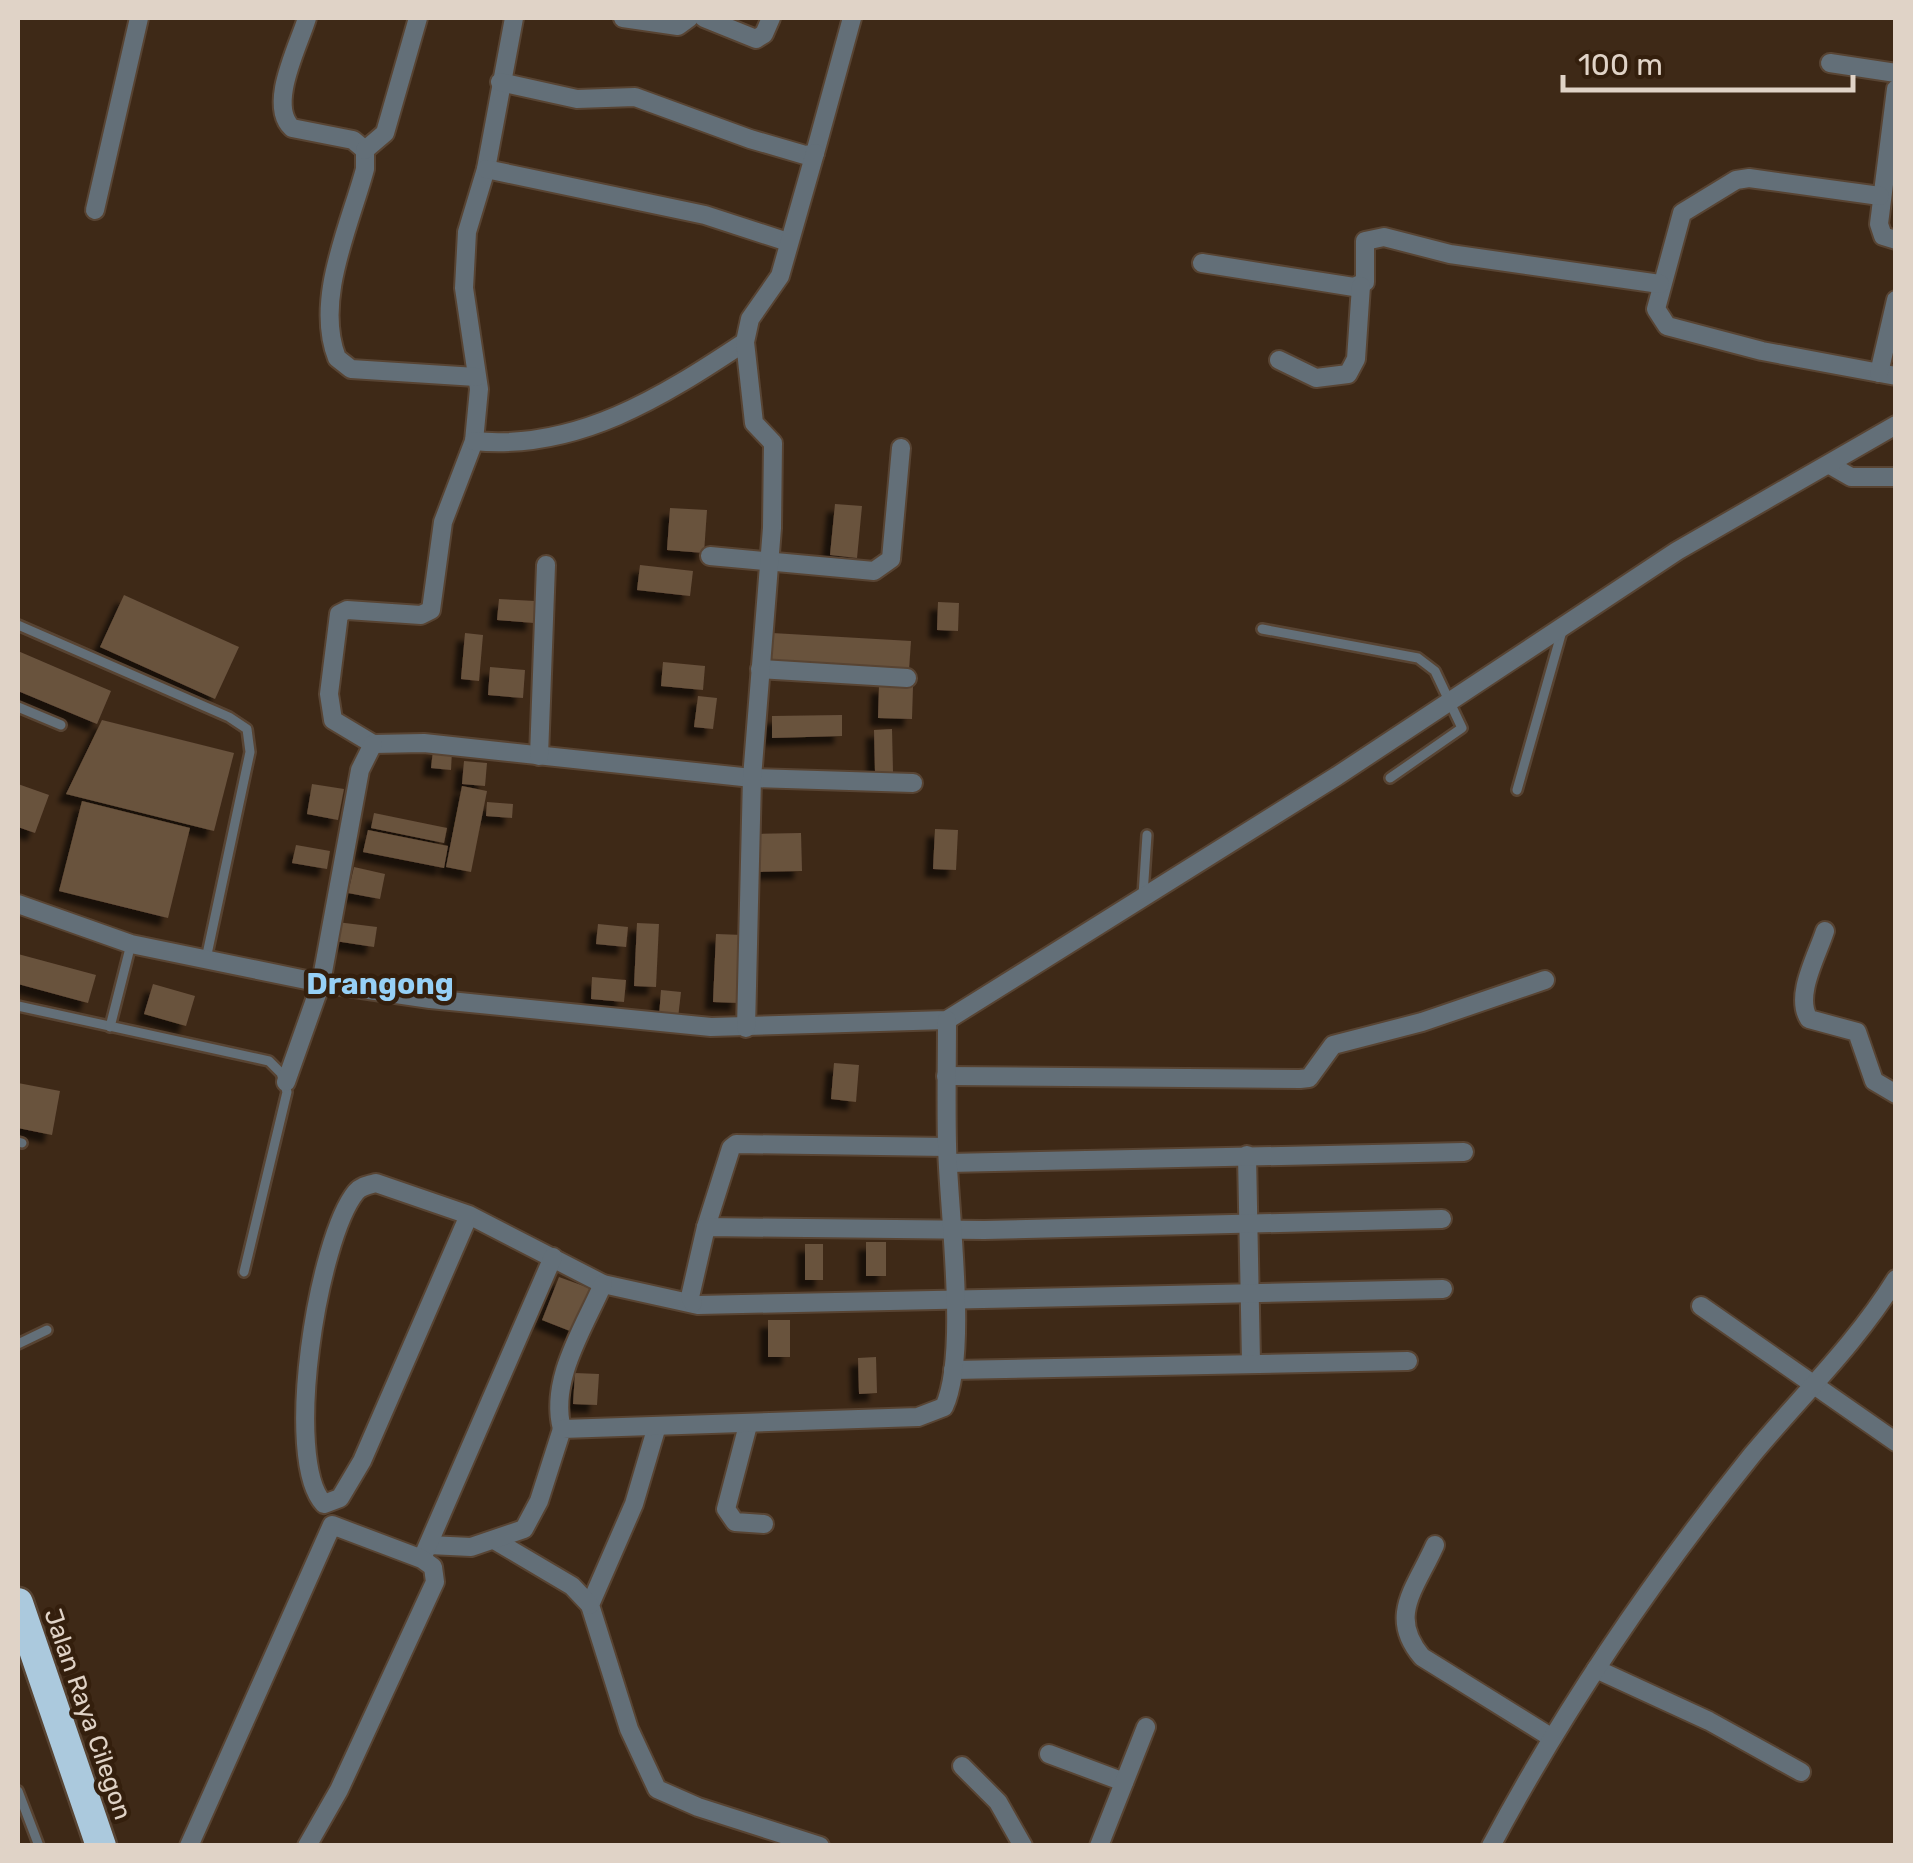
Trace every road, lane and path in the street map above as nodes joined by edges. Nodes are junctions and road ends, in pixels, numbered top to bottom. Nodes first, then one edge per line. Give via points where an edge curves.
1 (140, 18) edge
2 (307, 18) edge
3 (418, 18) edge
4 (514, 18) edge
5 (623, 18) edge
6 (689, 18) edge
7 (704, 18) edge
8 (771, 18) edge
9 (852, 18) edge
10 (1830, 63) dead end
11 (1896, 73) edge
12 (500, 82) junction
13 (1896, 89) edge
14 (365, 150) junction
15 (815, 154) junction
16 (486, 169) junction
17 (1890, 170) edge
18 (1880, 196) junction
19 (94, 210) dead end
20 (1896, 240) edge
21 (788, 242) junction
22 (1202, 263) dead end
23 (1660, 284) junction
24 (1361, 286) junction
25 (1896, 300) edge
26 (745, 342) junction
27 (1279, 360) dead end
28 (1888, 374) edge
29 (476, 378) junction
30 (1896, 426) edge
31 (474, 441) junction
32 (900, 448) dead end
33 (1830, 465) junction
34 (1896, 477) edge
35 (710, 556) dead end
36 (769, 559) junction
37 (546, 565) dead end
38 (18, 625) edge
39 (1262, 628) dead end
40 (1562, 630) junction
41 (760, 669) junction
42 (907, 678) dead end
43 (1449, 698) junction
44 (18, 708) edge
45 (61, 725) dead end
46 (372, 744) junction
47 (539, 756) junction
48 (752, 778) junction
49 (1390, 778) dead end
50 (913, 783) dead end
51 (1517, 790) dead end
52 (1147, 835) dead end
53 (1143, 895) junction
54 (18, 904) edge
55 (1826, 932) dead end
56 (131, 944) junction
57 (206, 960) junction
58 (1545, 980) dead end
59 (320, 983) junction
60 (18, 1006) edge
61 (947, 1020) junction
62 (110, 1027) junction
63 (746, 1028) junction
64 (946, 1076) junction
65 (286, 1082) junction
66 (1896, 1094) edge
67 (1464, 1152) dead end
68 (947, 1155) junction
69 (1247, 1156) junction
70 (470, 1215) junction
71 (1442, 1219) dead end
72 (1246, 1224) junction
73 (706, 1227) junction
74 (952, 1229) junction
75 (553, 1257) junction
76 (244, 1272) dead end
77 (1896, 1279) edge
78 (603, 1284) junction
79 (1443, 1289) dead end
80 (1247, 1292) junction
81 (955, 1299) junction
82 (693, 1303) junction
83 (1701, 1306) dead end
84 (46, 1330) dead end
85 (18, 1344) edge
86 (1408, 1361) dead end
87 (1251, 1362) junction
88 (953, 1370) junction
89 (1815, 1384) junction
90 (748, 1424) junction
91 (657, 1426) junction
92 (562, 1429) junction
93 (1896, 1442) edge
94 (340, 1498) junction
95 (764, 1524) dead end
96 (332, 1525) junction
97 (496, 1541) junction
98 (1434, 1544) dead end
99 (426, 1552) junction
100 (18, 1603) edge
101 (590, 1605) junction
102 (1596, 1668) junction
103 (1146, 1727) dead end
104 (1550, 1736) junction
105 (1049, 1754) dead end
106 (962, 1766) dead end
107 (1801, 1772) dead end
108 (1124, 1782) junction
109 (18, 1790) edge
110 (814, 1844) edge
111 (1494, 1845) edge
112 (39, 1846) edge
113 (101, 1846) edge
114 (189, 1846) edge
115 (307, 1846) edge
116 (1023, 1846) edge
117 (1099, 1846) edge

1 - 19 street
2 - 14 street via 282,100 285,121 354,140
3 - 14 street via 384,133
4 - 12 street
5 - 6 street via 678,26
7 - 8 street via 756,39
9 - 15 street
10 - 11 street
12 - 15 street via 577,99 635,97 750,139
12 - 16 street
13 - 17 street
14 - 29 street via 333,288 337,358 351,369
15 - 21 street
16 - 21 street via 704,215
16 - 29 street via 465,258
17 - 18 street
18 - 20 street via 1880,231
18 - 23 street via 1736,180 1682,214
21 - 26 street via 780,276 750,319
22 - 24 street
23 - 24 street via 1450,254 1384,236 1365,241
23 - 28 street via 1656,308 1667,326
24 - 27 street via 1356,359 1348,374 1316,378
25 - 28 street
26 - 31 street via 660,399 624,414 545,441
26 - 36 street via 754,423 773,443
29 - 31 street
30 - 33 street
31 - 46 street via 443,522 431,610 347,610 337,620 329,712
32 - 36 street via 891,560 884,567
33 - 34 street via 1851,477
33 - 40 street via 1677,551
35 - 36 street
36 - 41 street
37 - 47 street
38 - 57 lane via 246,729 250,752
39 - 43 lane via 1418,658
40 - 43 street
40 - 51 lane
41 - 42 street
41 - 48 street
43 - 49 lane via 1460,732
43 - 53 street
44 - 45 lane
46 - 47 street
46 - 59 street via 360,770
47 - 48 street
48 - 50 street
48 - 63 street
52 - 53 lane
53 - 61 street
54 - 56 street
55 - 66 street via 1806,988 1805,1013 1858,1032 1874,1082
56 - 57 street
56 - 62 lane
57 - 59 street
58 - 64 street via 1333,1044 1300,1080
59 - 63 street via 668,1025
59 - 65 street
60 - 62 lane
61 - 63 street
61 - 64 street
62 - 65 lane via 269,1060
64 - 68 street
65 - 76 lane
67 - 69 street
68 - 69 street
68 - 73 street via 736,1144
68 - 74 street
69 - 72 street
70 - 75 street
70 - 94 street
70 - 94 street via 376,1183 362,1186 350,1203 320,1286 306,1399 317,1497 324,1504
71 - 72 street
72 - 74 street
72 - 80 street
73 - 74 street
73 - 82 street
74 - 81 street
75 - 78 street
75 - 99 street
77 - 89 street via 1849,1349
78 - 82 street
78 - 92 street via 562,1380
79 - 80 street
80 - 81 street
80 - 87 street
81 - 82 street
81 - 88 street
83 - 89 street
84 - 85 lane
86 - 87 street
87 - 88 street
88 - 90 street via 944,1407 918,1417
89 - 93 street
89 - 102 street via 1752,1456
90 - 91 street
90 - 95 street via 726,1509 735,1522
91 - 92 street
91 - 101 street via 634,1504
92 - 97 street via 524,1529
94 - 96 street
96 - 99 street
96 - 114 street
97 - 99 street
97 - 101 street via 548,1570
98 - 104 street via 1402,1620 1408,1640 1422,1657
99 - 115 street via 435,1582
100 - 113 highway, Jalan Raya Cilegon via 31,1657
101 - 110 street via 629,1729 658,1789
102 - 104 street
102 - 107 street
103 - 108 street
104 - 111 street
105 - 108 street
106 - 116 street via 998,1802
108 - 117 street
109 - 112 lane

